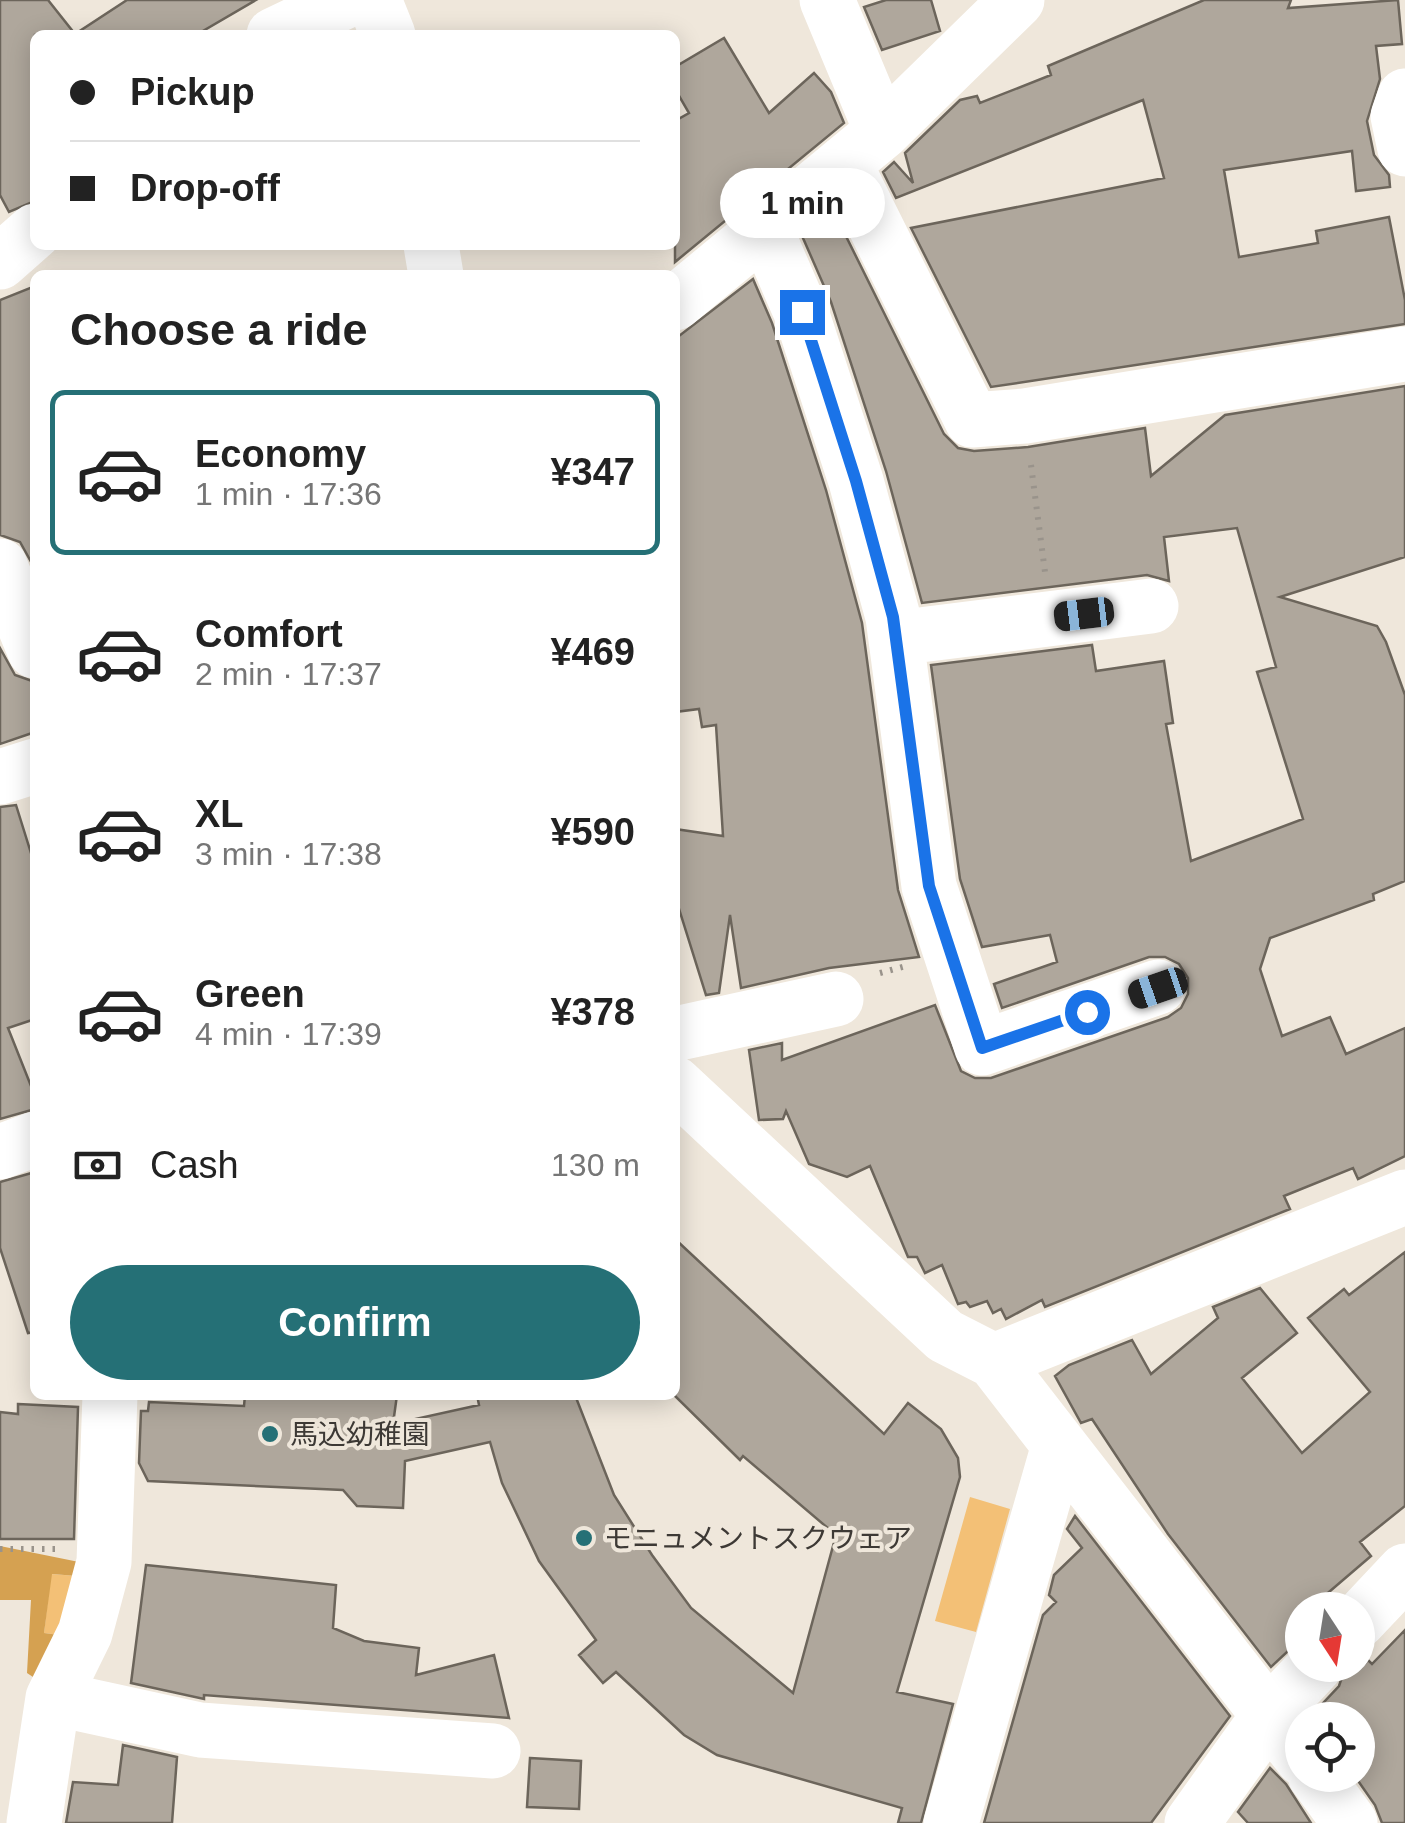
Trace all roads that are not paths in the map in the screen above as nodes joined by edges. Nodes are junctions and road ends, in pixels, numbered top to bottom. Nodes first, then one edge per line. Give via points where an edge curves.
1 (348, 0) edge
2 (374, 0) edge
3 (826, 0) edge
4 (1018, 0) edge
5 (285, 30) edge
6 (386, 30) edge
7 (1405, 96) edge
8 (863, 148) junction
9 (1405, 150) edge
10 (764, 229) junction
11 (30, 236) edge
12 (0, 262) edge
13 (680, 300) edge
14 (1405, 354) edge
15 (0, 566) edge
16 (1151, 606) dead end
17 (896, 638) junction
18 (30, 640) edge
19 (30, 768) edge
20 (0, 777) edge
21 (1158, 988) dead end
22 (836, 999) road end
23 (680, 1033) edge
24 (680, 1089) edge
25 (30, 1141) edge
26 (0, 1152) edge
27 (1405, 1197) edge
28 (994, 1361) junction
29 (110, 1400) edge
30 (1059, 1444) junction
31 (1405, 1571) edge
32 (1375, 1603) edge
33 (1300, 1682) edge
34 (52, 1698) junction
35 (1270, 1714) junction
36 (1285, 1735) edge
37 (494, 1751) dead end
38 (1327, 1792) edge
39 (34, 1823) edge
40 (950, 1823) edge
41 (1192, 1823) edge
42 (1350, 1823) edge

1 - 5 street
2 - 6 street
3 - 8 street
4 - 8 street
7 - 9 street via 1398,116
8 - 10 street
8 - 14 street via 972,420
10 - 13 street
10 - 17 street via 802,312 856,481
11 - 12 street
15 - 18 street
16 - 17 street
17 - 21 street via 929,886 982,1048
19 - 20 street
22 - 23 street
24 - 28 street via 944,1336
25 - 26 street
27 - 28 street
28 - 30 street
29 - 34 street via 104,1562 85,1633
30 - 35 street
30 - 40 street
31 - 32 street
33 - 35 street
34 - 37 street via 200,1730
34 - 39 street
35 - 36 street
35 - 41 street
38 - 42 street

